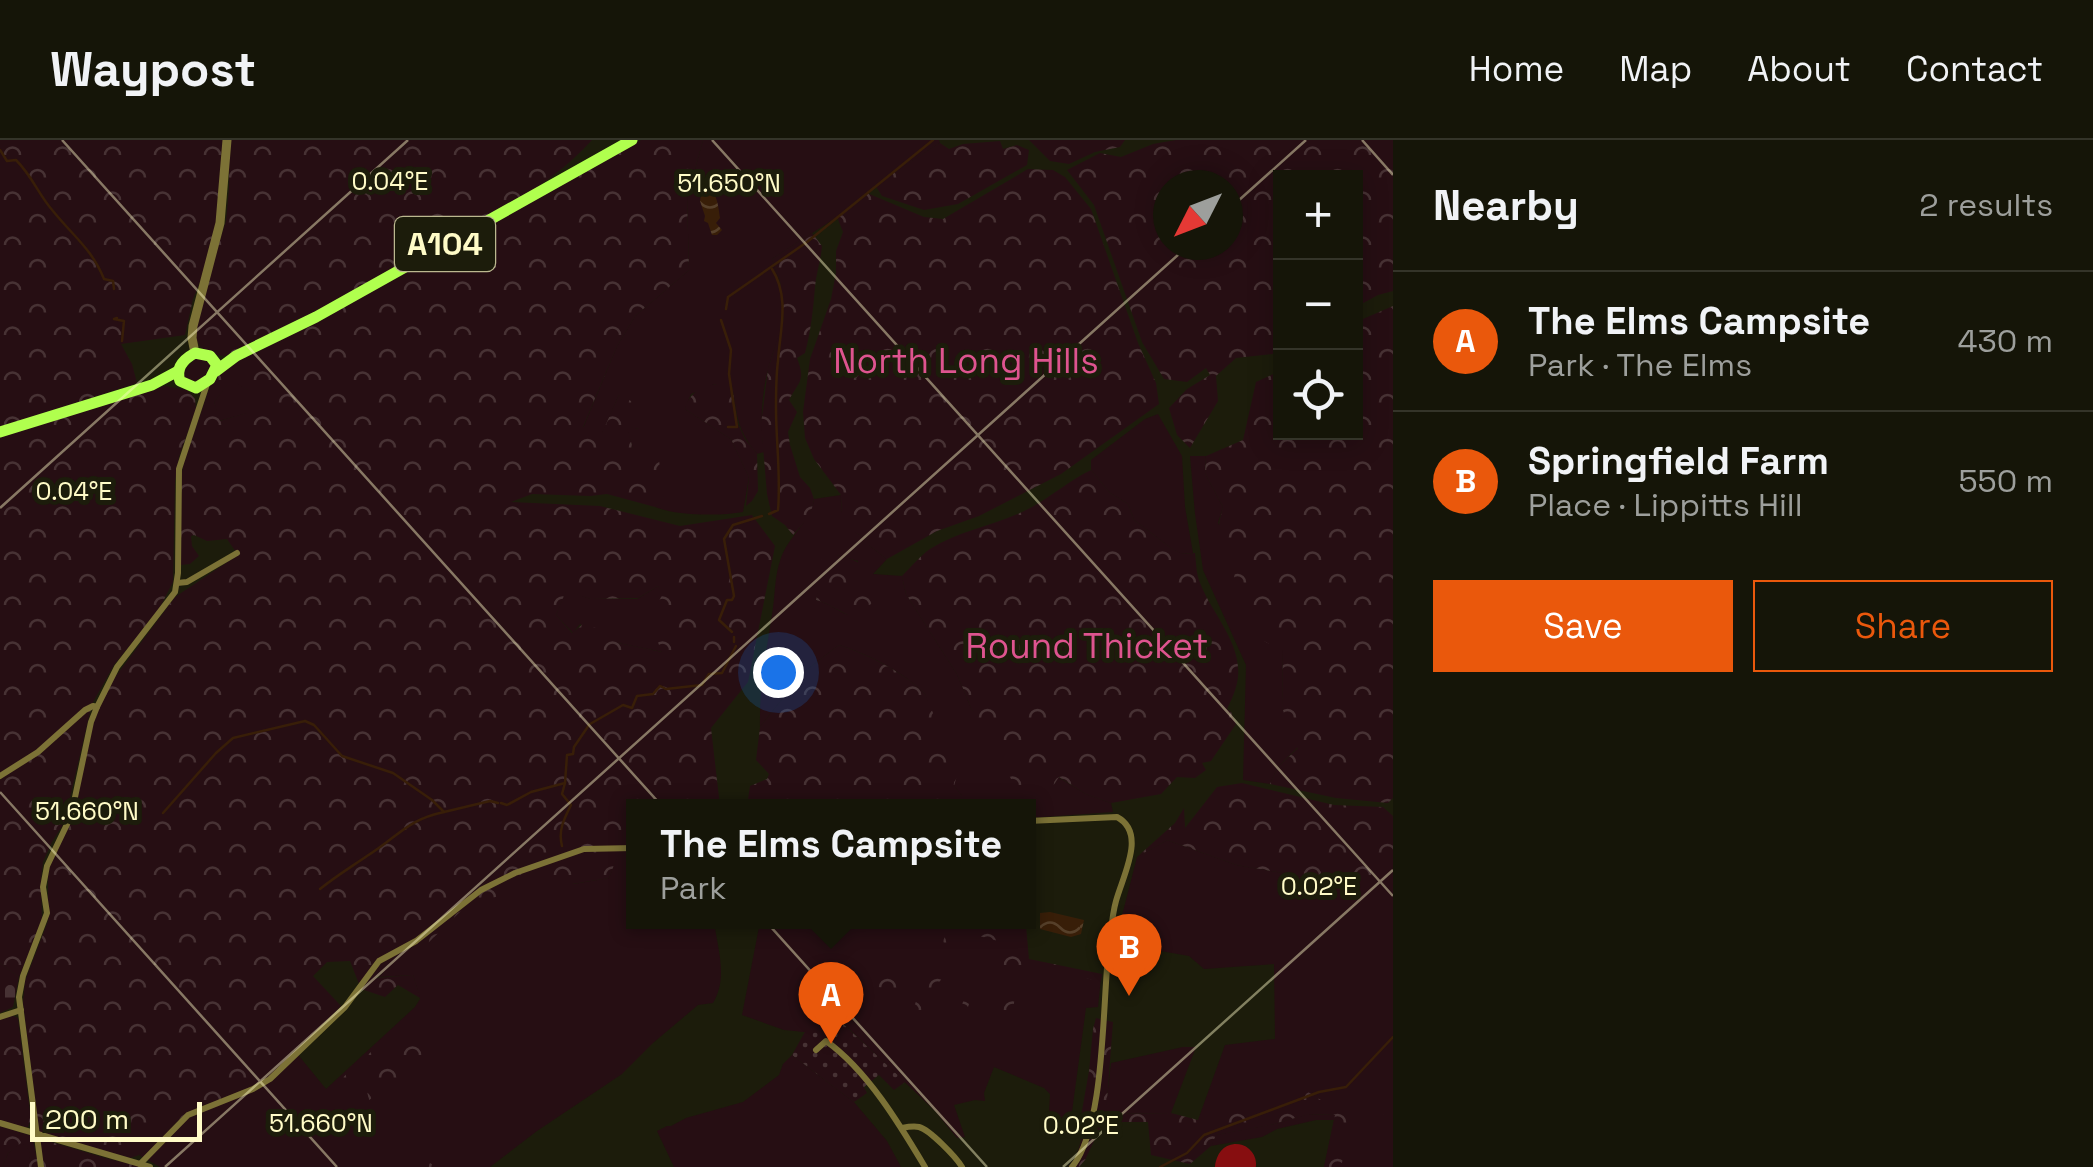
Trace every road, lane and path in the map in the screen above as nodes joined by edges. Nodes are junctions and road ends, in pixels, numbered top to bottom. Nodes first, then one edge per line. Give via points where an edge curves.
1 (227, 140) edge
2 (632, 140) edge
3 (195, 353) junction
4 (212, 370) junction
5 (185, 380) junction
6 (201, 400) junction
7 (0, 432) edge
8 (237, 554) dead end
9 (178, 583) junction
10 (96, 707) junction
11 (0, 776) edge
12 (1036, 820) edge
13 (626, 848) edge
14 (21, 1010) junction
15 (0, 1017) edge
16 (816, 1050) dead end
17 (0, 1123) edge
18 (902, 1128) junction
19 (36, 1133) junction
20 (140, 1164) junction
21 (41, 1167) edge
22 (150, 1167) edge
23 (924, 1167) edge
24 (962, 1167) edge
25 (1072, 1167) edge

1 - 3 street via 220,223 192,326
2 - 4 main road, A104
3 - 4 main road, A104 via 206,354
3 - 5 main road, A104 via 181,364
4 - 5 main road, A104 via 200,386
4 - 6 street
5 - 6 street
5 - 7 main road, A104
6 - 9 street via 179,469
8 - 9 street
9 - 10 street
10 - 11 street
10 - 14 street via 71,816 47,866 47,912 23,976
12 - 25 street via 1120,818 1132,842 1114,906 1102,1060 1090,1125
13 - 20 street via 584,848 481,890 378,961 345,1006 270,1079 188,1115
14 - 15 street
14 - 19 street
16 - 18 street via 826,1041 836,1049
17 - 19 street
18 - 23 street
18 - 24 street via 927,1131
19 - 20 street
19 - 21 street
20 - 22 street

